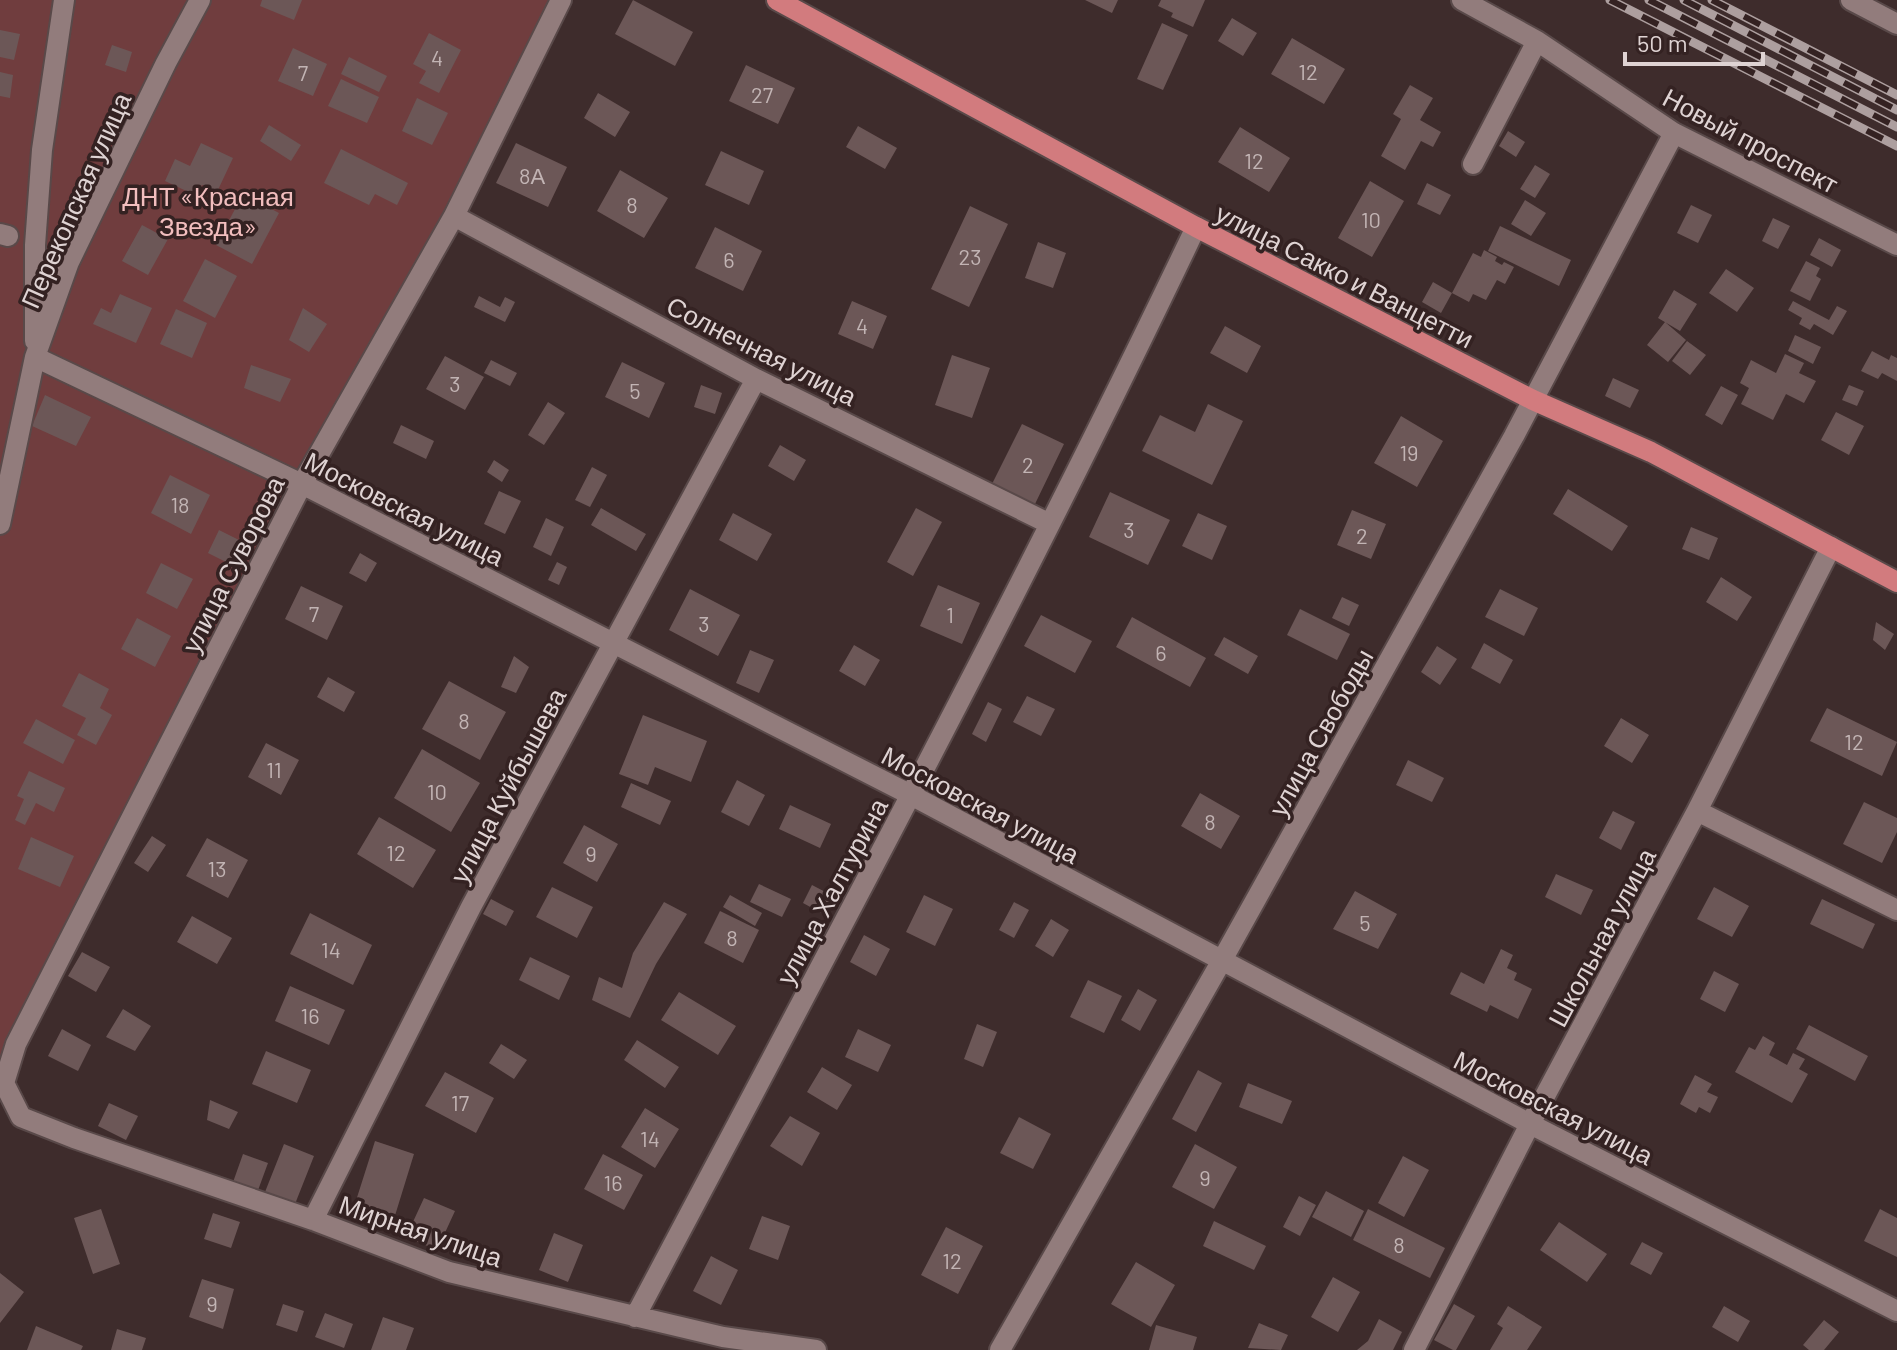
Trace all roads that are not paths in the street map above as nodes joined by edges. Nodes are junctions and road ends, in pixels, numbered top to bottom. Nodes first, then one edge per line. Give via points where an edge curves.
1 (64, 0) edge
2 (200, 0) edge
3 (561, 0) edge
4 (777, 0) edge
5 (1462, 0) edge
6 (1851, 0) edge
7 (1897, 24) edge
8 (1537, 41) junction
9 (1674, 133) junction
10 (1473, 164) dead end
11 (454, 216) junction
12 (1196, 227) junction
13 (1897, 245) edge
14 (35, 357) junction
15 (756, 379) junction
16 (1533, 400) junction
17 (302, 484) junction
18 (0, 524) edge
19 (1050, 524) junction
20 (1831, 547) junction
21 (1897, 582) edge
22 (613, 643) junction
23 (911, 795) junction
24 (1697, 811) junction
25 (1897, 910) edge
26 (1221, 962) junction
27 (21, 1117) joint
28 (1530, 1124) junction
29 (313, 1220) junction
30 (1897, 1311) edge
31 (635, 1317) junction
32 (720, 1343) edge
33 (816, 1350) edge
34 (1000, 1350) edge
35 (1414, 1350) edge

1 - 14 street via 42,150
2 - 14 street, Перекопская улица via 69,262
3 - 11 street, улица Суворова
4 - 12 main road, улица Сакко и Ванцетти
5 - 8 street, Новый проспект
6 - 7 street
8 - 9 street, Новый проспект
8 - 10 street
9 - 13 street, Новый проспект
9 - 16 street, улица Свободы
11 - 15 street, Солнечная улица
11 - 17 street, улица Суворова
12 - 16 main road, улица Сакко и Ванцетти
12 - 19 street, улица Халтурина
14 - 17 street, Московская улица
14 - 18 street, Перекопская улица
15 - 19 street, Солнечная улица
15 - 22 street, улица Куйбышева
16 - 20 main road, улица Сакко и Ванцетти via 1651,452
16 - 26 street, улица Свободы
17 - 22 street, Московская улица
17 - 27 street, улица Суворова via 16,1044 4,1083
19 - 23 street, улица Халтурина
20 - 21 main road, улица Сакко и Ванцетти
20 - 24 street, Школьная улица
22 - 23 street, Московская улица
22 - 29 street, улица Куйбышева via 471,907
23 - 26 street, Московская улица
23 - 31 street, улица Халтурина
24 - 25 street
24 - 28 street, Школьная улица
26 - 28 street, Московская улица
26 - 34 street, улица Свободы
27 - 29 street, Мирная улица
28 - 30 street, Московская улица
28 - 35 street, Школьная улица
29 - 31 street, Мирная улица via 449,1272
31 - 32 street, Мирная улица
32 - 33 street, Мирная улица

